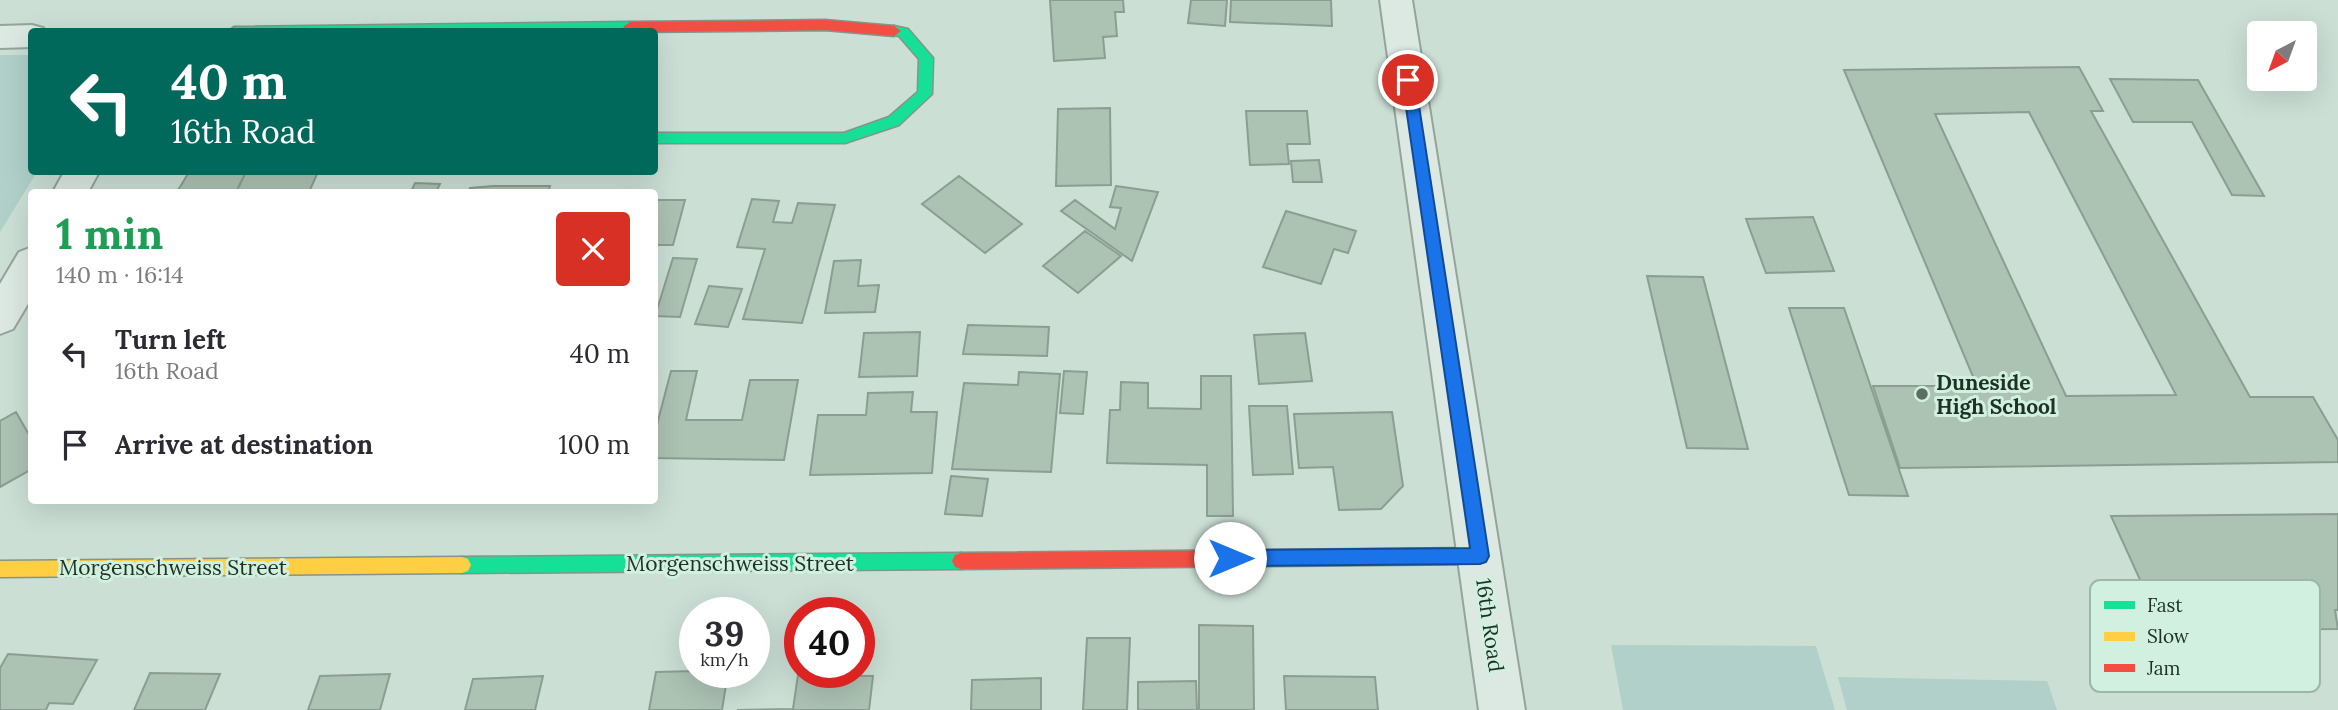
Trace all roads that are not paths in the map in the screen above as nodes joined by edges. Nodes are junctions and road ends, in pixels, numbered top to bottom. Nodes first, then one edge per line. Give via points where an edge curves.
1 (1396, 0) edge
2 (572, 28) edge
3 (28, 36) edge
4 (0, 37) edge
5 (658, 138) edge
6 (28, 269) edge
7 (0, 318) edge
8 (1480, 556) junction
9 (0, 569) edge
10 (1502, 710) edge

1 - 8 street, 16th Road
2 - 5 street via 825,25 903,32 926,58 925,94 894,121 845,138
3 - 4 street
6 - 7 street
8 - 9 street, Morgenschweiss Street
8 - 10 street, 16th Road

